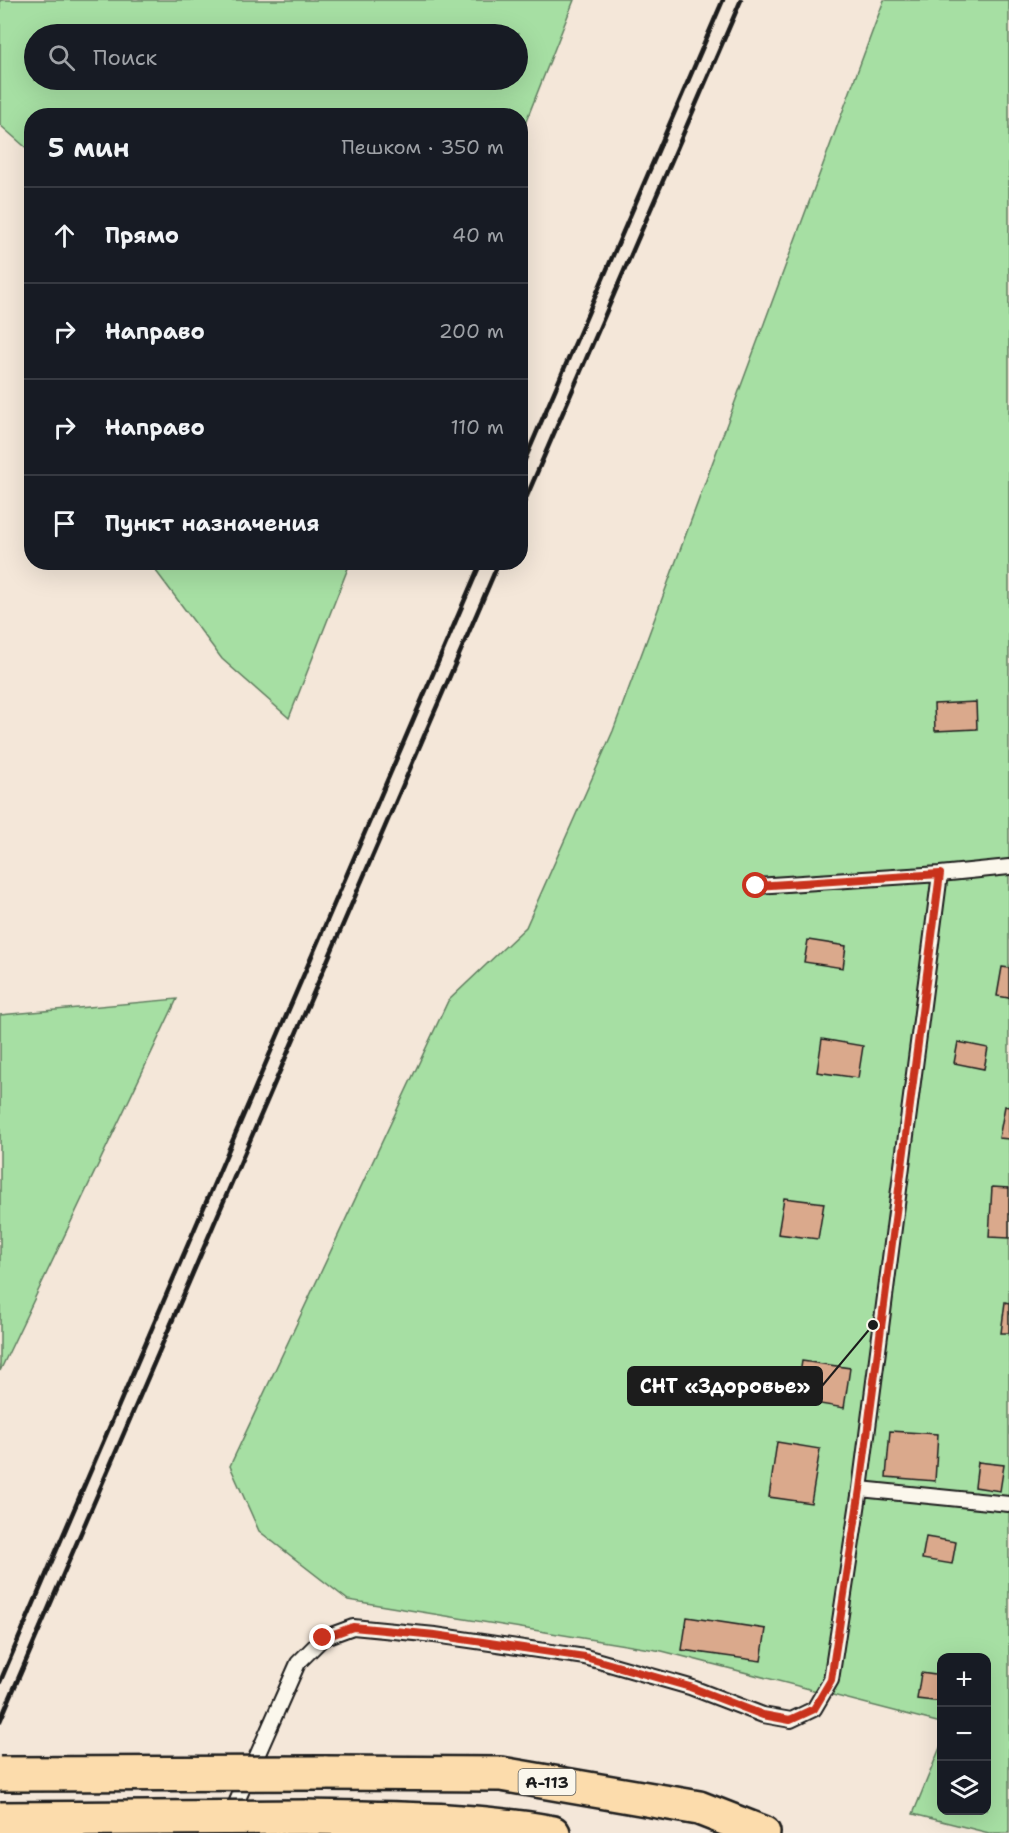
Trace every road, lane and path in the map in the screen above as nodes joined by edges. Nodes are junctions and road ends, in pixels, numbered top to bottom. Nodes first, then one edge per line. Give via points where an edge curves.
1 (1009, 867) edge
2 (940, 874) junction
3 (756, 886) dead end
4 (860, 1489) junction
5 (1009, 1504) edge
6 (0, 1774) edge
7 (0, 1819) edge
8 (223, 1833) edge
9 (553, 1833) edge
10 (764, 1833) edge

1 - 2 lane
2 - 3 lane
2 - 4 lane
4 - 5 lane
4 - 8 lane via 831,1680 814,1709 790,1720 763,1715 690,1687 585,1657 353,1627 323,1638 298,1663
6 - 10 highway, А-113, bridge via 501,1774 699,1808
7 - 9 highway, bridge via 306,1817 422,1820

